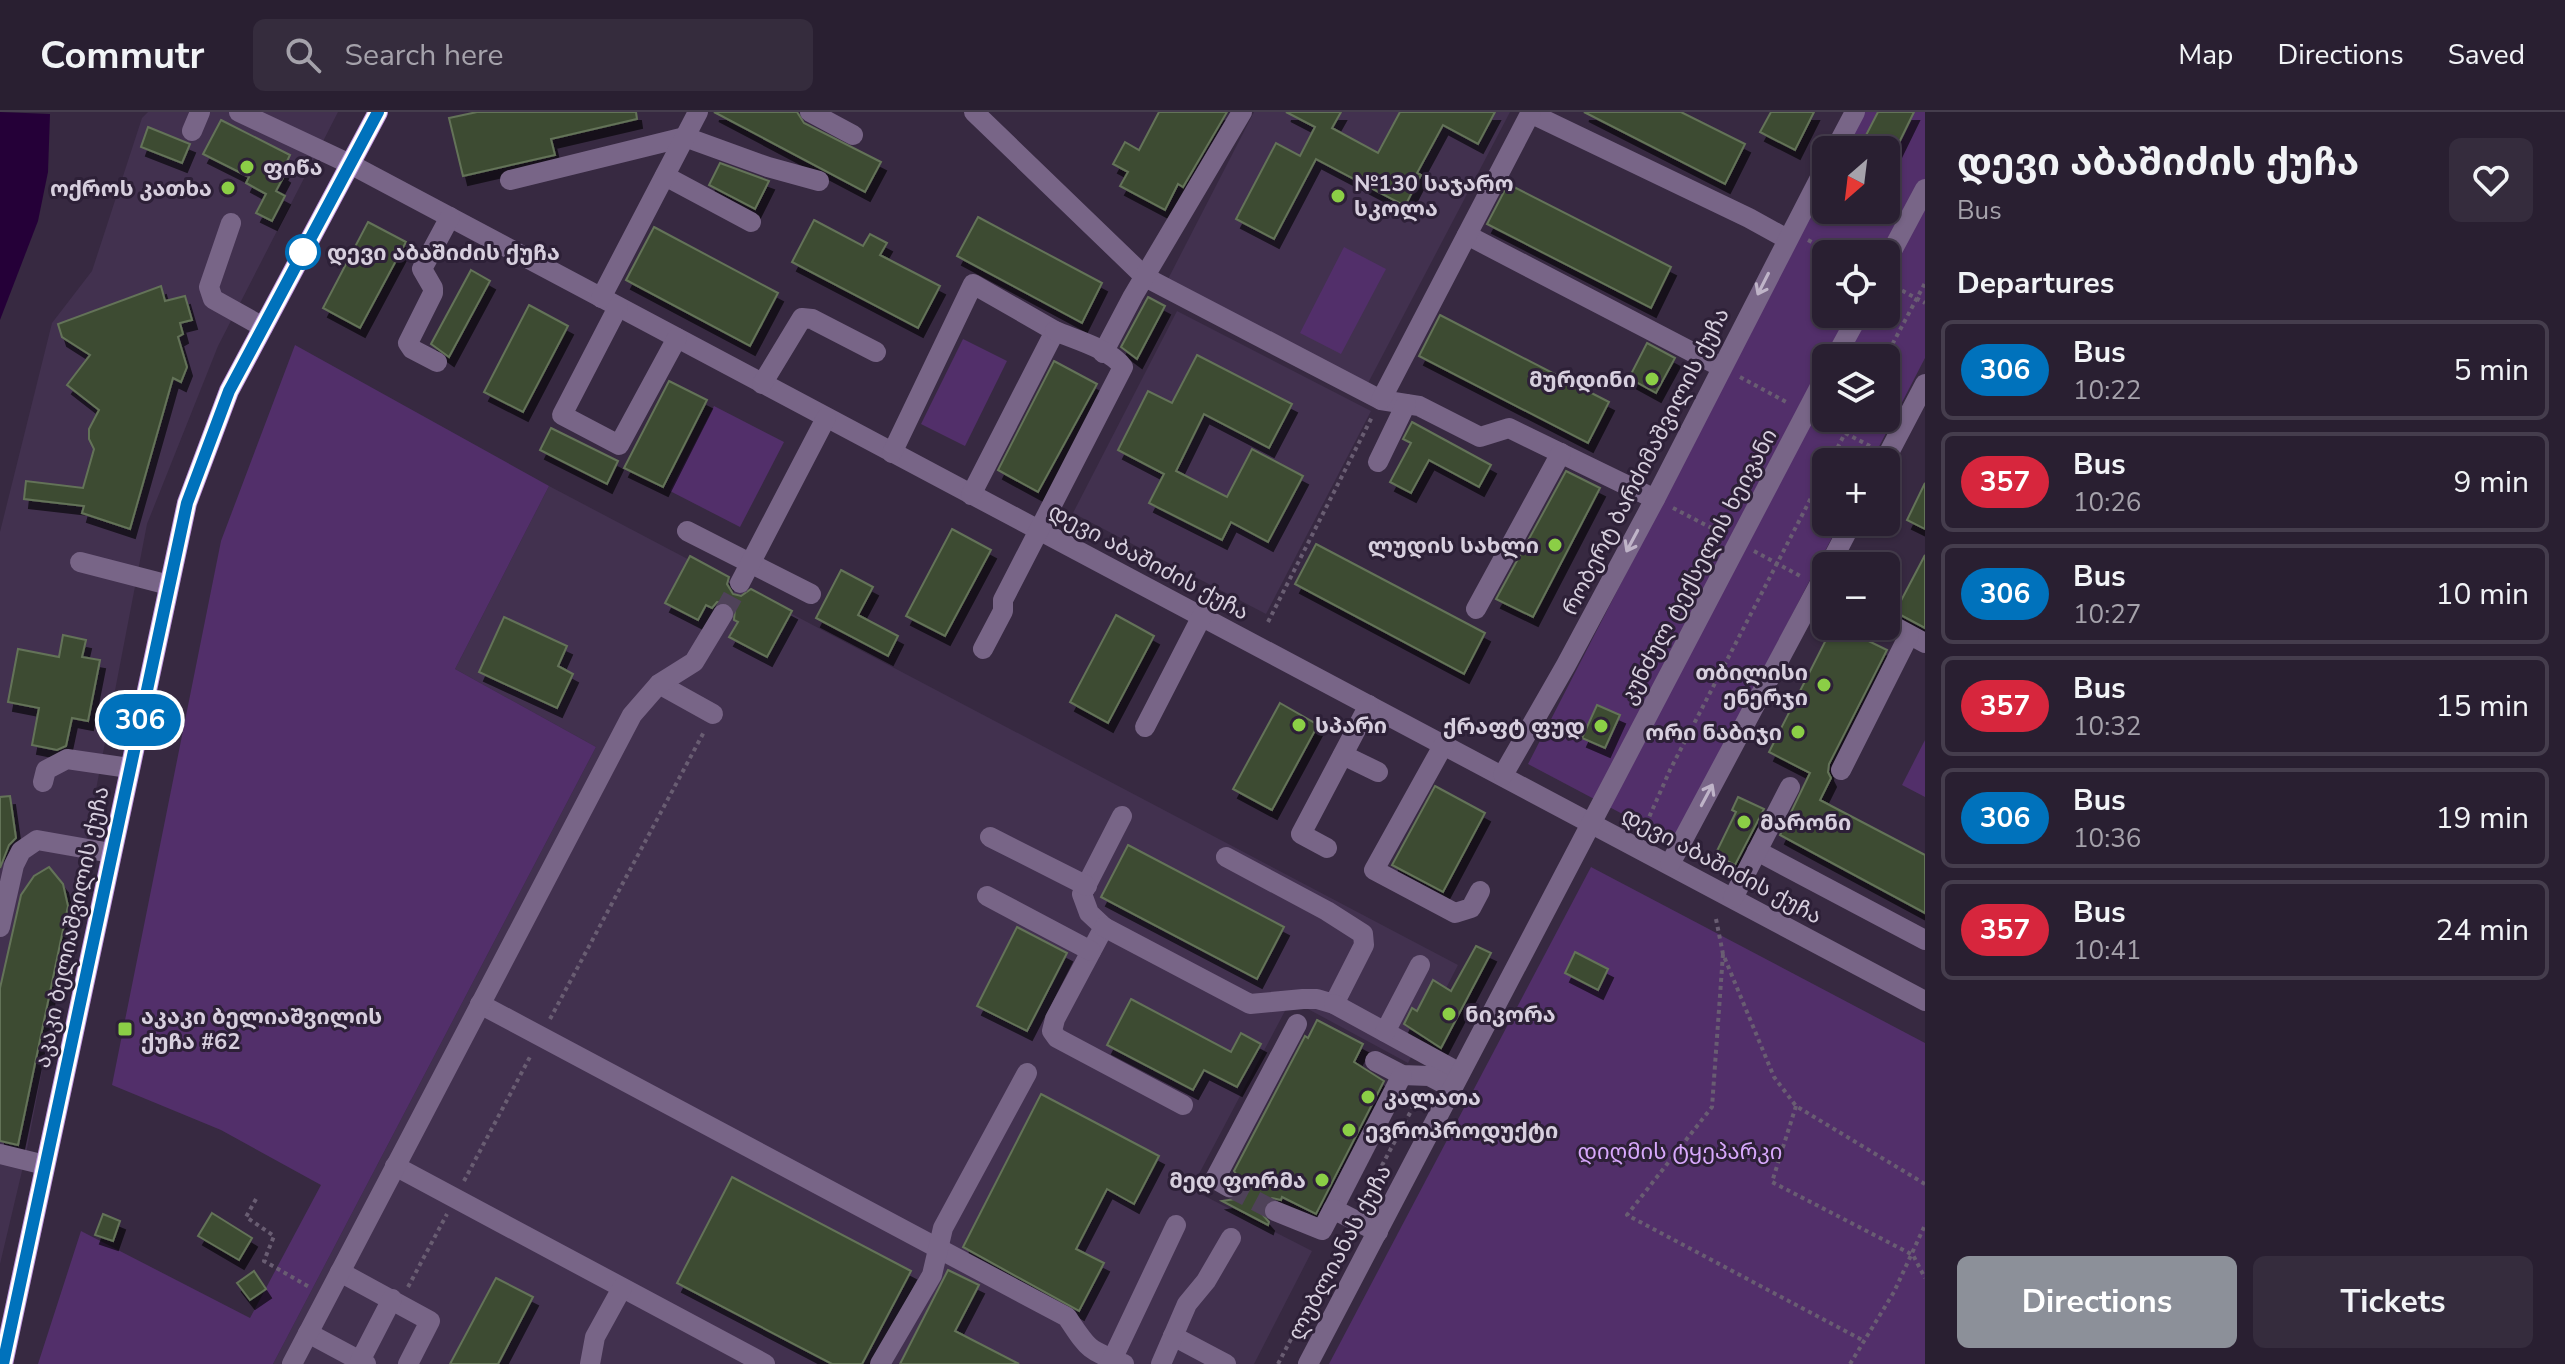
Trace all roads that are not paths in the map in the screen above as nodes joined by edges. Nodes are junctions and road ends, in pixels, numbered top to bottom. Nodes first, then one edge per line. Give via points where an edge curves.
1 (239, 112) edge
2 (378, 112) edge
3 (698, 112) edge
4 (810, 112) edge
5 (974, 112) edge
6 (1242, 112) edge
7 (1855, 112) edge
8 (1530, 113) edge
9 (853, 135) dead end
10 (1842, 136) edge
11 (685, 137) junction
12 (350, 164) junction
13 (665, 176) junction
14 (510, 180) dead end
15 (819, 181) dead end
16 (1925, 189) edge
17 (1812, 192) edge
18 (450, 217) junction
19 (751, 222) dead end
20 (231, 223) dead end
21 (1467, 235) junction
22 (1787, 239) junction
23 (1898, 240) edge
24 (1145, 277) junction
25 (610, 302) junction
26 (263, 327) junction
27 (1055, 331) junction
28 (677, 338) junction
29 (876, 352) dead end
30 (1103, 353) junction
31 (437, 362) dead end
32 (1721, 367) junction
33 (762, 384) junction
34 (1925, 384) edge
35 (1381, 400) junction
36 (1812, 402) edge
37 (1406, 404) junction
38 (826, 418) junction
39 (1891, 448) edge
40 (892, 453) junction
41 (1561, 453) junction
42 (1378, 462) dead end
43 (971, 495) junction
44 (1655, 499) junction
45 (687, 531) dead end
46 (1040, 531) junction
47 (80, 562) dead end
48 (750, 563) junction
49 (740, 583) tunnel mouth
50 (169, 585) junction
51 (811, 594) dead end
52 (1812, 605) edge
53 (1476, 609) dead end
54 (723, 614) tunnel mouth
55 (1202, 616) junction
56 (1917, 639) edge
57 (983, 649) dead end
58 (659, 684) junction
59 (1369, 705) junction
60 (713, 714) road end
61 (1145, 727) dead end
62 (1444, 744) junction
63 (1343, 755) junction
64 (129, 768) junction
65 (1841, 770) dead end
66 (1378, 772) dead end
67 (1503, 775) junction
68 (43, 782) dead end
69 (1790, 787) dead end
70 (1122, 816) dead end
71 (1591, 823) junction
72 (990, 837) dead end
73 (1327, 848) dead end
74 (1757, 851) junction
75 (111, 853) junction
76 (1226, 857) dead end
77 (1670, 864) junction
78 (1087, 886) junction
79 (1480, 891) dead end
80 (987, 896) dead end
81 (1733, 898) junction
82 (0, 927) edge
83 (1104, 927) junction
84 (1925, 940) edge
85 (1091, 951) junction
86 (1420, 965) dead end
87 (1924, 998) edge
88 (480, 1004) junction
89 (1334, 1004) junction
90 (1297, 1024) dead end
91 (1385, 1032) junction
92 (1375, 1061) dead end
93 (1027, 1073) dead end
94 (1402, 1075) junction
95 (1456, 1081) junction
96 (1183, 1105) dead end
97 (0, 1154) edge
98 (45, 1165) junction
99 (395, 1166) junction
100 (1229, 1187) dead end
101 (1333, 1209) junction
102 (1275, 1211) tunnel mouth
103 (1176, 1225) dead end
104 (1378, 1232) junction
105 (1231, 1238) dead end
106 (938, 1249) junction
107 (340, 1272) junction
108 (622, 1288) junction
109 (396, 1301) junction
110 (8, 1306) edge
111 (308, 1333) junction
112 (1173, 1336) junction
113 (363, 1362) edge
114 (1115, 1362) edge
115 (3, 1364) edge
116 (292, 1364) edge
117 (408, 1364) edge
118 (590, 1364) edge
119 (765, 1364) edge
120 (880, 1364) edge
121 (1161, 1364) edge
122 (1226, 1364) edge
123 (1308, 1364) edge

1 - 12 street, დევი აბაშიძის ქუჩა
2 - 12 main road, აკაკი ბელიაშვილის ქუჩა
3 - 11 street
4 - 9 street
5 - 24 street
6 - 24 street
7 - 10 street
8 - 21 street
8 - 22 street
11 - 13 street
11 - 14 street
11 - 15 street
12 - 18 street, დევი აბაშიძის ქუჩა
12 - 26 main road, აკაკი ბელიაშვილის ქუჩა
13 - 19 street
13 - 25 street
16 - 23 street
17 - 22 street, რობერტ ბარძიმაშვილის ქუჩა
18 - 25 street, დევი აბაშიძის ქუჩა
18 - 31 street via 422,269 433,293 408,343
20 - 26 street via 209,287 213,299
21 - 32 street
21 - 35 street
22 -> 32 street, რობერტ ბარძიმაშვილის ქუჩა
24 - 30 street
24 - 35 street
25 - 28 street, დევი აბაშიძის ქუჩა
25 - 28 street via 562,415 619,445
26 - 50 main road, აკაკი ბელიაშვილის ქუჩა via 229,391 187,503
27 - 30 street
27 - 40 street via 973,284
27 - 43 street
28 - 33 street, დევი აბაშიძის ქუჩა
29 - 33 street via 802,318
30 - 46 street via 1123,367
32 - 44 street, რობერტ ბარძიმაშვილის ქუჩა
33 - 38 street, დევი აბაშიძის ქუჩა
34 - 39 street
35 - 37 street
36 - 71 street, კუნძულ ტექსელის ხეივანი
37 - 41 street via 1480,437 1509,428
37 - 42 street
38 - 40 street, დევი აბაშიძის ქუჩა
38 - 48 street
40 - 43 street, დევი აბაშიძის ქუჩა
41 - 44 street
41 - 53 street
43 - 46 street, დევი აბაშიძის ქუჩა
44 -> 67 street, რობერტ ბარძიმაშვილის ქუჩა
45 - 48 street
46 - 55 street, დევი აბაშიძის ქუჩა
46 - 57 street
47 - 50 street
48 - 49 street
48 - 51 street
50 - 64 main road, აკაკი ბელიაშვილის ქუჩა
77 -> 52 street
54 - 58 street via 694,662
55 - 59 street, დევი აბაშიძის ქუჩა
55 - 61 street
56 - 65 street
58 - 60 street
58 - 88 street via 632,715
59 - 62 street, დევი აბაშიძის ქუჩა
59 - 63 street
62 - 67 street, დევი აბაშიძის ქუჩა
62 - 79 street via 1374,870 1455,913 1471,908
63 - 66 street
63 - 73 street via 1301,834
64 - 68 street via 67,759 46,770
64 - 75 main road, აკაკი ბელიაშვილის ქუჩა
67 - 71 street, დევი აბაშიძის ქუჩა
69 - 74 street
70 - 78 street
71 - 77 street, დევი აბაშიძის ქუჩა
71 - 95 street, ლუბლიანას ქუჩა
72 - 78 street
74 - 81 street
74 - 84 street
75 - 82 street via 37,840 21,851 14,865
75 - 98 main road, აკაკი ბელიაშვილის ქუჩა
76 - 89 street via 1363,934 1364,945
77 - 81 street, დევი აბაშიძის ქუჩა
78 - 83 street via 1082,894 1089,913
80 - 85 street
81 - 87 street, დევი აბაშიძის ქუჩა
83 - 85 street
83 - 89 street via 1250,1004 1303,999
85 - 96 street via 1052,1031
86 - 91 street
88 - 99 street
88 - 106 street
89 - 91 street
90 - 100 street via 1215,1179
91 - 95 street
92 - 94 street
93 - 106 street via 943,1228
94 - 95 street
94 - 101 street
95 - 104 street, ლუბლიანას ქუჩა
97 - 98 street
98 - 110 main road, აკაკი ბელიაშვილის ქუჩა
99 - 107 street
99 - 108 street
101 - 102 street via 1322,1230
101 - 104 street
103 - 114 street
104 - 123 street, ლუბლიანას ქუჩა
105 - 112 street via 1187,1304
106 - 114 street via 1067,1317 1086,1346
106 - 120 street via 932,1275
107 - 109 street
107 - 111 street
108 - 118 street via 595,1337
108 - 119 street
109 - 113 street
109 - 117 street via 430,1321
110 - 115 main road, აკაკი ბელიაშვილის ქუჩა
111 - 113 street
111 - 116 street
112 - 121 street
112 - 122 street

